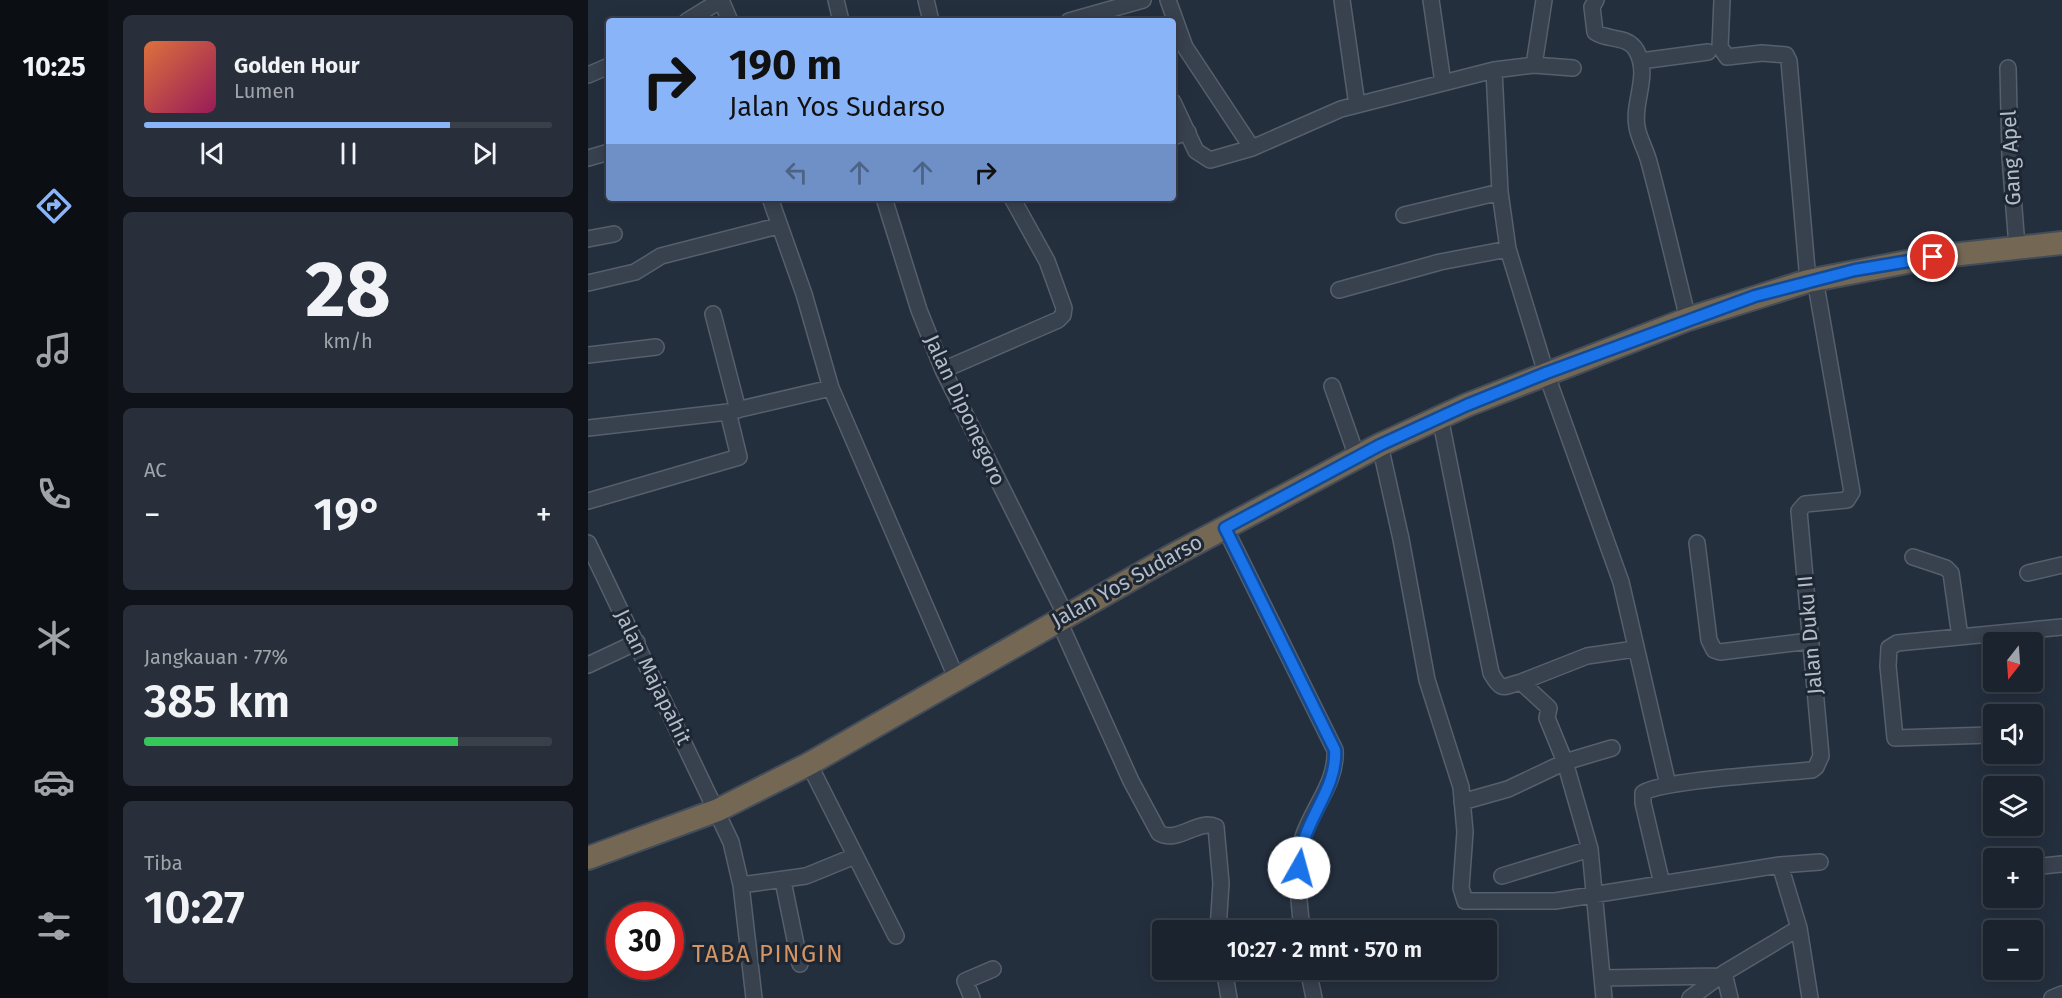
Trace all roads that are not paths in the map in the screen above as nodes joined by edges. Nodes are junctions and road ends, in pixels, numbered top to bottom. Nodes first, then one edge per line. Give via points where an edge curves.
1 (721, 0) edge
2 (836, 0) edge
3 (926, 0) edge
4 (1143, 0) edge
5 (1168, 0) edge
6 (1342, 0) edge
7 (1431, 0) edge
8 (1544, 0) edge
9 (1596, 0) edge
10 (1722, 0) edge
11 (692, 18) edge
12 (729, 18) edge
13 (840, 18) edge
14 (930, 18) edge
15 (1080, 18) edge
16 (1175, 18) edge
17 (1176, 21) edge
18 (1708, 52) dead end
19 (1641, 61) junction
20 (1534, 64) junction
21 (606, 67) edge
22 (1573, 68) dead end
23 (2008, 68) dead end
24 (1494, 70) junction
25 (588, 75) edge
26 (1443, 83) junction
27 (1357, 105) junction
28 (1176, 116) edge
29 (1180, 135) edge
30 (1252, 148) junction
31 (606, 153) edge
32 (588, 158) edge
33 (1500, 192) junction
34 (771, 201) edge
35 (885, 201) edge
36 (1014, 201) edge
37 (1404, 215) dead end
38 (778, 226) junction
39 (614, 234) dead end
40 (588, 239) edge
41 (2062, 243) edge
42 (2017, 247) junction
43 (1508, 249) junction
44 (1811, 280) junction
45 (588, 283) edge
46 (1339, 290) dead end
47 (713, 314) dead end
48 (1688, 319) junction
49 (656, 347) dead end
50 (588, 355) edge
51 (943, 370) junction
52 (1546, 373) junction
53 (1332, 386) dead end
54 (831, 388) junction
55 (733, 411) junction
56 (1440, 417) junction
57 (588, 428) edge
58 (1380, 445) junction
59 (1357, 457) junction
60 (588, 501) edge
61 (1225, 528) junction
62 (588, 543) edge
63 (1696, 543) dead end
64 (1913, 557) dead end
65 (2062, 565) edge
66 (2028, 573) dead end
67 (595, 575) edge
68 (1062, 616) junction
69 (2062, 627) edge
70 (1960, 637) junction
71 (1810, 641) junction
72 (637, 642) junction
73 (1635, 649) junction
74 (588, 665) edge
75 (956, 677) junction
76 (1521, 682) junction
77 (1983, 735) edge
78 (1612, 748) dead end
79 (1565, 762) junction
80 (809, 764) junction
81 (1668, 785) junction
82 (1462, 802) junction
83 (718, 810) junction
84 (1590, 849) junction
85 (855, 856) junction
86 (588, 858) edge
87 (1820, 862) dead end
88 (2062, 864) edge
89 (1780, 865) junction
90 (2043, 866) edge
91 (1502, 876) dead end
92 (783, 881) junction
93 (1662, 884) junction
94 (741, 885) junction
95 (1595, 896) junction
96 (1219, 920) edge
97 (1302, 920) edge
98 (1799, 928) junction
99 (896, 936) dead end
100 (801, 964) dead end
101 (993, 969) dead end
102 (1722, 975) junction
103 (1602, 978) junction
104 (1226, 980) edge
105 (1310, 980) edge
106 (2062, 994) edge
107 (754, 998) edge
108 (972, 998) edge
109 (1229, 998) edge
110 (1314, 998) edge
111 (1604, 998) edge
112 (1690, 998) edge
113 (1730, 998) edge
114 (1810, 998) edge
115 (2052, 998) edge

1 - 11 street
1 - 12 street
2 - 13 street
3 - 14 street
4 - 15 street
5 - 16 street
6 - 27 street
7 - 26 street
8 - 20 street
9 - 19 street via 1592,7 1596,32 1628,42
10 - 44 street via 1722,53 1727,57 1778,52 1789,61
17 - 30 street via 1190,57
18 - 19 street
19 - 48 street via 1637,129
20 - 22 street
20 - 24 street
21 - 25 street
23 - 42 street, Gang Apel
24 - 26 street
24 - 33 street
26 - 27 street
27 - 30 street
28 - 29 street
29 - 30 street via 1204,159
31 - 32 street
33 - 37 street
33 - 43 street
34 - 38 street
35 - 51 street, Jalan Diponegoro via 919,310
36 - 51 street via 1047,261 1063,315
38 - 45 street via 661,256 635,272
38 - 54 street via 804,294
39 - 40 street
41 - 42 highway, Jalan Yos Sudarso
42 - 44 highway, Jalan Yos Sudarso via 1885,264
43 - 46 street via 1440,262
43 - 52 street
44 - 48 highway, Jalan Yos Sudarso
44 - 71 street, Jalan Duku II via 1852,492 1847,500 1805,504 1799,511
47 - 55 street
48 - 52 highway, Jalan Yos Sudarso
49 - 50 street
51 - 68 street, Jalan Diponegoro
52 - 56 highway, Jalan Yos Sudarso
52 - 73 street via 1621,582
53 - 59 street
54 - 55 street
54 - 75 street
55 - 57 street
55 - 60 street via 739,457
56 - 58 highway, Jalan Yos Sudarso
56 - 76 street via 1491,673 1508,688
58 - 59 highway, Jalan Yos Sudarso
58 - 82 street via 1427,680 1461,787
59 - 61 highway, Jalan Yos Sudarso
61 - 68 highway, Jalan Yos Sudarso
61 - 97 street via 1335,750 1332,775 1300,848
62 - 67 street, Jalan Majapahit
63 - 71 street via 1709,640 1714,650
64 - 70 street via 1951,573
65 - 66 street
67 - 72 street, Jalan Majapahit
68 - 75 highway, Jalan Yos Sudarso
68 - 96 street, Jalan Diponegoro via 1131,781 1160,833 1171,837 1210,824 1216,827 1220,846
69 - 70 street
70 - 77 street via 1897,643 1889,648 1894,736 1899,739
71 - 81 street, Jalan Duku II via 1821,756 1816,767
72 - 74 street
72 - 83 street, Jalan Majapahit
73 - 76 street via 1587,656
73 - 81 street
75 - 80 highway, Jalan Yos Sudarso
76 - 79 street via 1548,708 1547,718
78 - 79 street
79 - 82 street via 1508,789
79 - 84 street
80 - 83 highway, Jalan Yos Sudarso
80 - 85 street
81 - 93 street, Jalan Duku II via 1647,790 1642,798
82 - 95 street via 1465,832 1461,896 1465,901 1540,902
83 - 86 highway, Jalan Yos Sudarso
83 - 94 street, Jalan Majapahit via 731,842
84 - 91 street
84 - 95 street
85 - 92 street
85 - 99 street
87 - 89 street
88 - 90 street
89 - 93 street
89 - 98 street
92 - 94 street
92 - 100 street
93 - 95 street
94 - 107 street, Jalan Majapahit
95 - 103 street
98 - 102 street
98 - 114 street
101 - 108 street via 965,981
102 - 103 street
102 - 112 street
102 - 113 street
103 - 111 street
104 - 109 street
105 - 110 street
106 - 115 street

